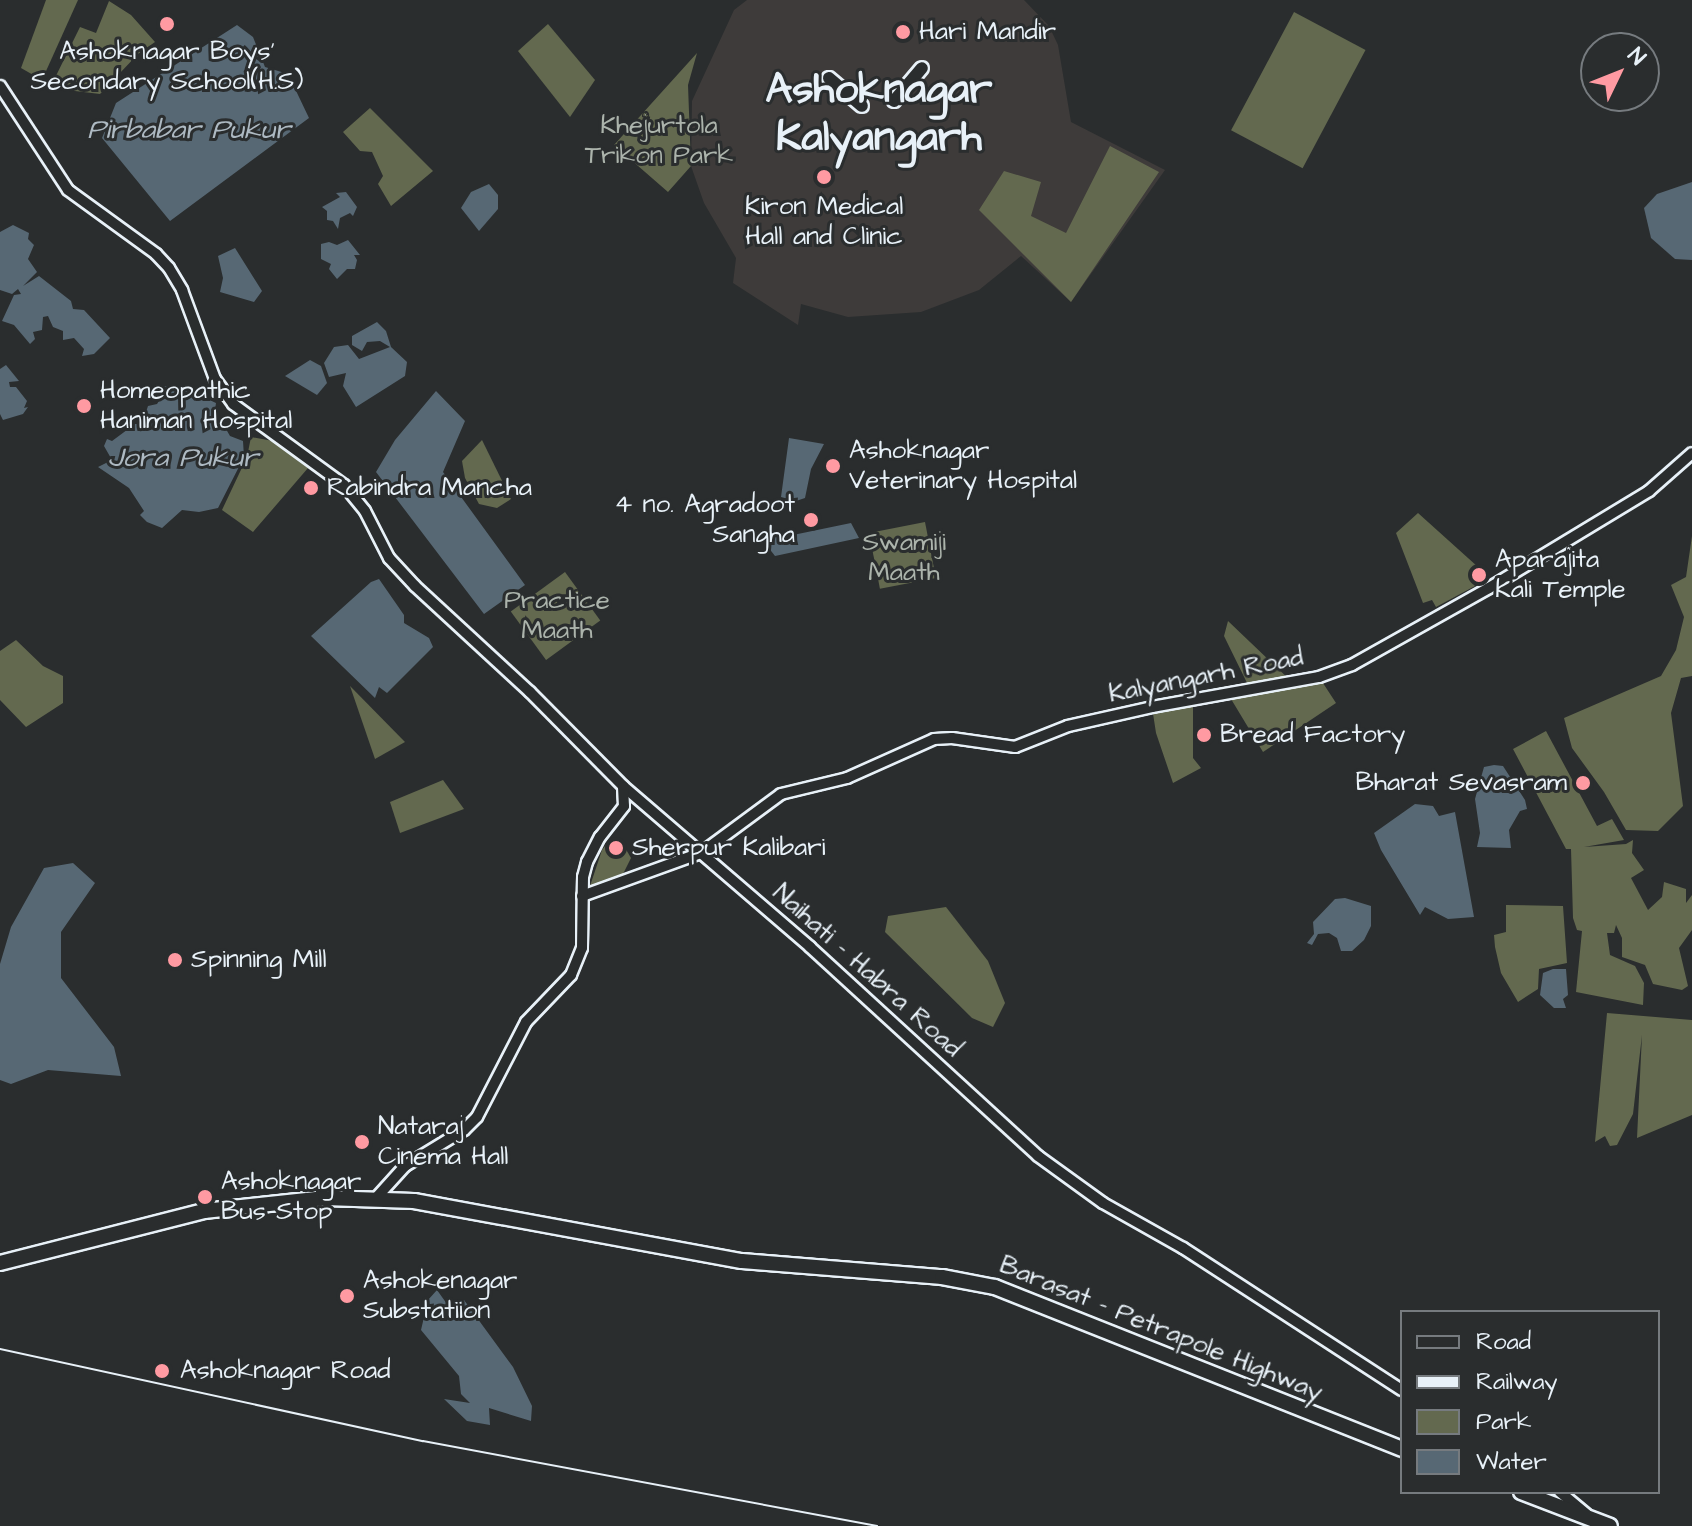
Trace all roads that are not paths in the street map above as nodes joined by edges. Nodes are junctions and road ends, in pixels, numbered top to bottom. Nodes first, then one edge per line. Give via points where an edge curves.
1 (922, 68) dead end
2 (829, 78) dead end
3 (0, 86) edge
4 (894, 101) dead end
5 (862, 106) dead end
6 (1692, 453) edge
7 (623, 786) junction
8 (701, 853) junction
9 (582, 896) junction
10 (398, 1172) junction
11 (376, 1198) junction
12 (406, 1200) junction
13 (0, 1263) edge
14 (1400, 1389) edge
15 (1400, 1448) edge
16 (1527, 1494) edge
17 (1562, 1494) edge
18 (1587, 1515) junction
19 (1610, 1526) edge

1 - 4 main road
2 - 5 main road
3 - 7 main road, Naihati - Habra Road via 68,190 169,268 215,379 233,404 344,485 365,511 389,558
6 - 8 main road, Kalyangarh Road via 1649,491 1352,665 1319,677 1068,726 1015,747 934,739 847,778 781,794
7 - 8 main road, Naihati - Habra Road
7 - 9 main road via 624,806 587,862
8 - 9 main road, Kalyangarh Road
8 - 14 main road, Naihati - Habra Road via 1038,1156 1103,1203 1183,1248
9 - 10 main road via 578,963 519,1033 479,1114 464,1130
10 - 11 main road
10 - 12 main road via 396,1186
11 - 12 highway, Barasat - Petrapole Highway
11 - 13 highway, Barasat - Petrapole Highway via 298,1199 204,1211
12 - 15 highway, Barasat - Petrapole Highway via 742,1261 942,1277 995,1287
16 - 18 highway
17 - 18 main road
18 - 19 highway

